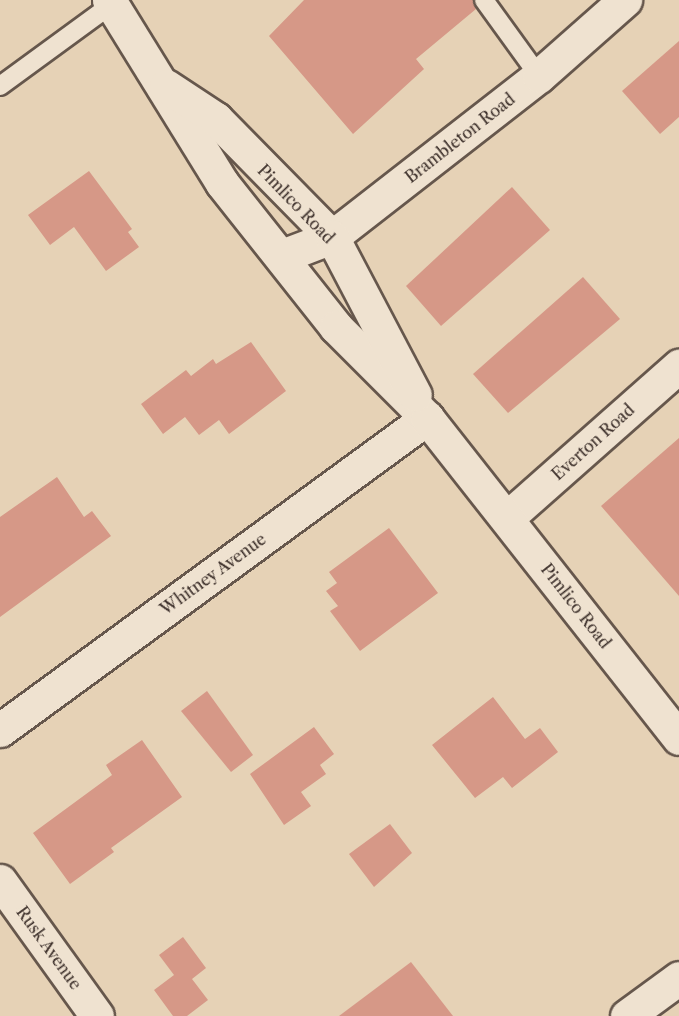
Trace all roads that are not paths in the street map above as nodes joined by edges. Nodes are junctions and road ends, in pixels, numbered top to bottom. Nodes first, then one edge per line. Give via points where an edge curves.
1 (484, 0) edge
2 (625, 0) edge
3 (111, 2) edge
4 (539, 76) junction
5 (164, 84) junction
6 (0, 86) edge
7 (332, 237) junction
8 (282, 256) junction
9 (679, 366) edge
10 (427, 418) junction
11 (507, 518) junction
12 (0, 730) edge
13 (679, 738) edge
14 (0, 881) edge
15 (679, 978) edge
16 (97, 1016) edge
17 (627, 1016) edge

1 - 4 lane
2 - 4 street, Brambleton Road
3 - 5 street, Pimlico Road
3 - 6 lane
4 - 7 street, Brambleton Road
5 - 7 street, Pimlico Road via 216,119
5 - 8 street, Pimlico Road via 208,163
7 - 8 street, Brambleton Road
7 - 10 street, Pimlico Road
8 - 10 street, Pimlico Road via 344,336
9 - 11 street, Everton Road
10 - 11 street, Pimlico Road
10 - 12 street, Whitney Avenue
11 - 13 street, Pimlico Road
14 - 16 street, Rusk Avenue
15 - 17 street

